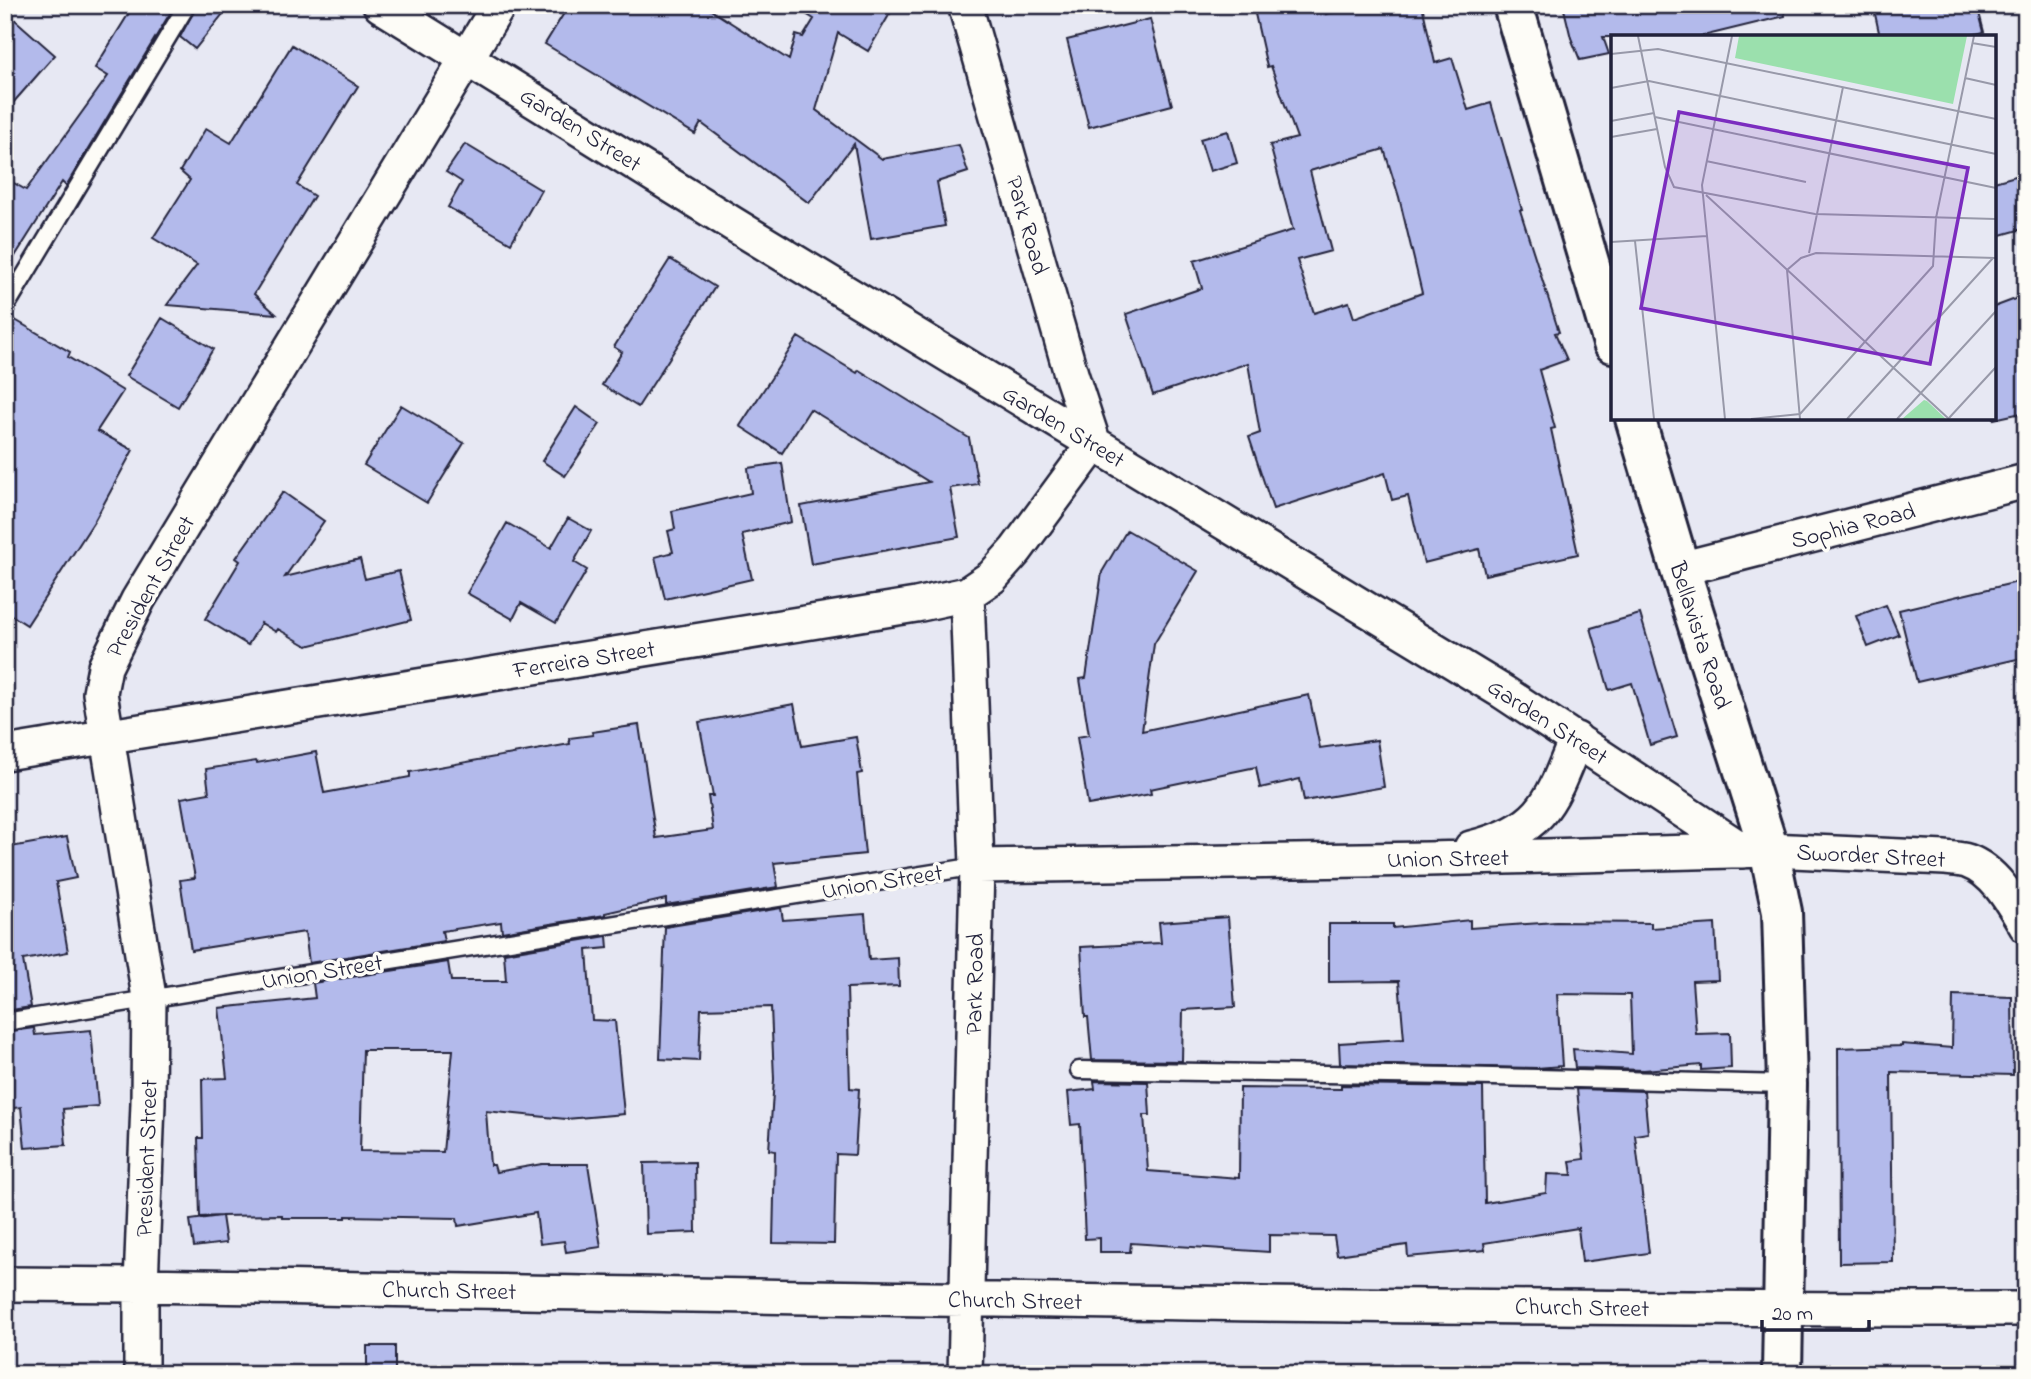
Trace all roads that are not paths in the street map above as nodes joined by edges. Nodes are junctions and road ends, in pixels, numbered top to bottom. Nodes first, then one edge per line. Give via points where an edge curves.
1 (187, 5) edge
2 (380, 5) edge
3 (499, 5) edge
4 (965, 5) edge
5 (1513, 5) edge
6 (467, 58) junction
7 (5, 308) edge
8 (1611, 335) edge
9 (1636, 420) edge
10 (1094, 444) junction
11 (2026, 481) edge
12 (1680, 569) junction
13 (967, 594) junction
14 (107, 736) junction
15 (1576, 739) junction
16 (5, 753) edge
17 (1757, 850) junction
18 (1428, 859) junction
19 (977, 866) junction
20 (2026, 926) edge
21 (149, 998) junction
22 (5, 1022) edge
23 (1079, 1070) dead end
24 (1787, 1084) junction
25 (5, 1284) edge
26 (141, 1285) junction
27 (966, 1300) junction
28 (2026, 1309) edge
29 (1783, 1310) junction
30 (141, 1374) edge
31 (965, 1374) edge
32 (1782, 1374) edge

1 - 7 lane
2 - 6 street, Garden Street
3 - 6 street, President Street
4 - 10 street, Park Road
5 - 8 street
6 - 10 street, Garden Street
6 - 14 street, President Street via 138,600 105,667 100,693
9 - 12 street, Bellavista Road
10 - 13 street, Ferreira Street via 1016,550 992,577
10 - 15 street, Garden Street
11 - 12 street, Sophia Road
12 - 17 street, Bellavista Road
13 - 14 street, Ferreira Street
13 - 19 street, Park Road
14 - 16 street, Ferreira Street
14 - 21 street, President Street
15 - 17 street, Garden Street
15 - 18 street via 1556,788 1528,825 1503,839
17 - 18 street, Union Street
17 - 20 street, Sworder Street via 1968,862 1994,880
17 - 24 street via 1782,912
18 - 19 street, Union Street
19 - 21 lane, Union Street
19 - 27 street, Park Road
21 - 22 lane, Union Street
21 - 26 street, President Street
23 - 24 lane
24 - 29 street
25 - 26 street, Church Street
26 - 27 street, Church Street
26 - 30 street, President Street
27 - 29 street, Church Street
27 - 31 street, Park Road
28 - 29 street, Church Street
29 - 32 street

